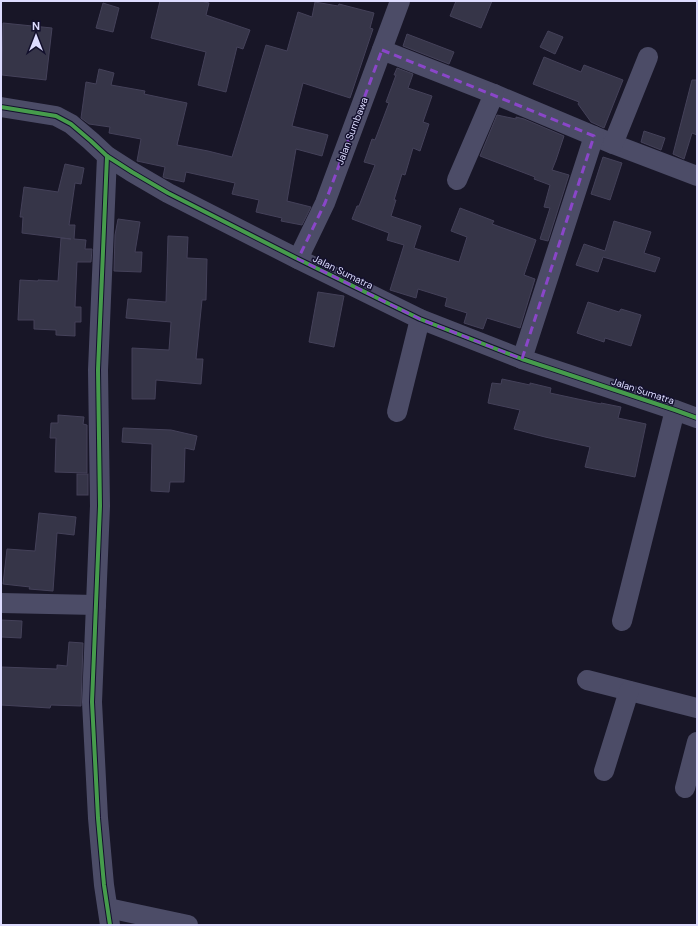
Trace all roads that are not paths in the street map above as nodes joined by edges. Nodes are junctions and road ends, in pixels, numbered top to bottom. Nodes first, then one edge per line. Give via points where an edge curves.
1 (400, 1) edge
2 (382, 50) junction
3 (648, 57) dead end
4 (494, 94) junction
5 (1, 107) edge
6 (594, 136) junction
7 (613, 144) junction
8 (107, 156) junction
9 (697, 176) edge
10 (457, 180) dead end
11 (298, 259) junction
12 (420, 319) junction
13 (522, 359) junction
14 (675, 410) junction
15 (397, 412) dead end
16 (697, 418) edge
17 (1, 603) edge
18 (96, 605) junction
19 (622, 621) dead end
20 (587, 680) dead end
21 (629, 691) junction
22 (697, 708) edge
23 (697, 742) edge
24 (604, 771) dead end
25 (685, 788) dead end
26 (109, 917) edge
27 (188, 925) edge

1 - 2 street, Jalan Sumbawa
2 - 4 street
2 - 11 street, Jalan Sumbawa via 325,203
3 - 7 street
4 - 6 street
4 - 10 street
5 - 8 street, Jalan Sumatra via 56,116 71,124
6 - 7 street
6 - 13 street
7 - 9 street
8 - 11 street, Jalan Sumatra via 168,193
8 - 18 street via 98,370 100,506
11 - 12 street, Jalan Sumatra
12 - 13 street, Jalan Sumatra
12 - 15 street
13 - 14 street, Jalan Sumatra
14 - 16 street, Jalan Sumatra
14 - 19 street
17 - 18 street
18 - 26 street via 93,710 98,818
20 - 21 street
21 - 22 street
21 - 24 street
23 - 25 street
26 - 27 street

